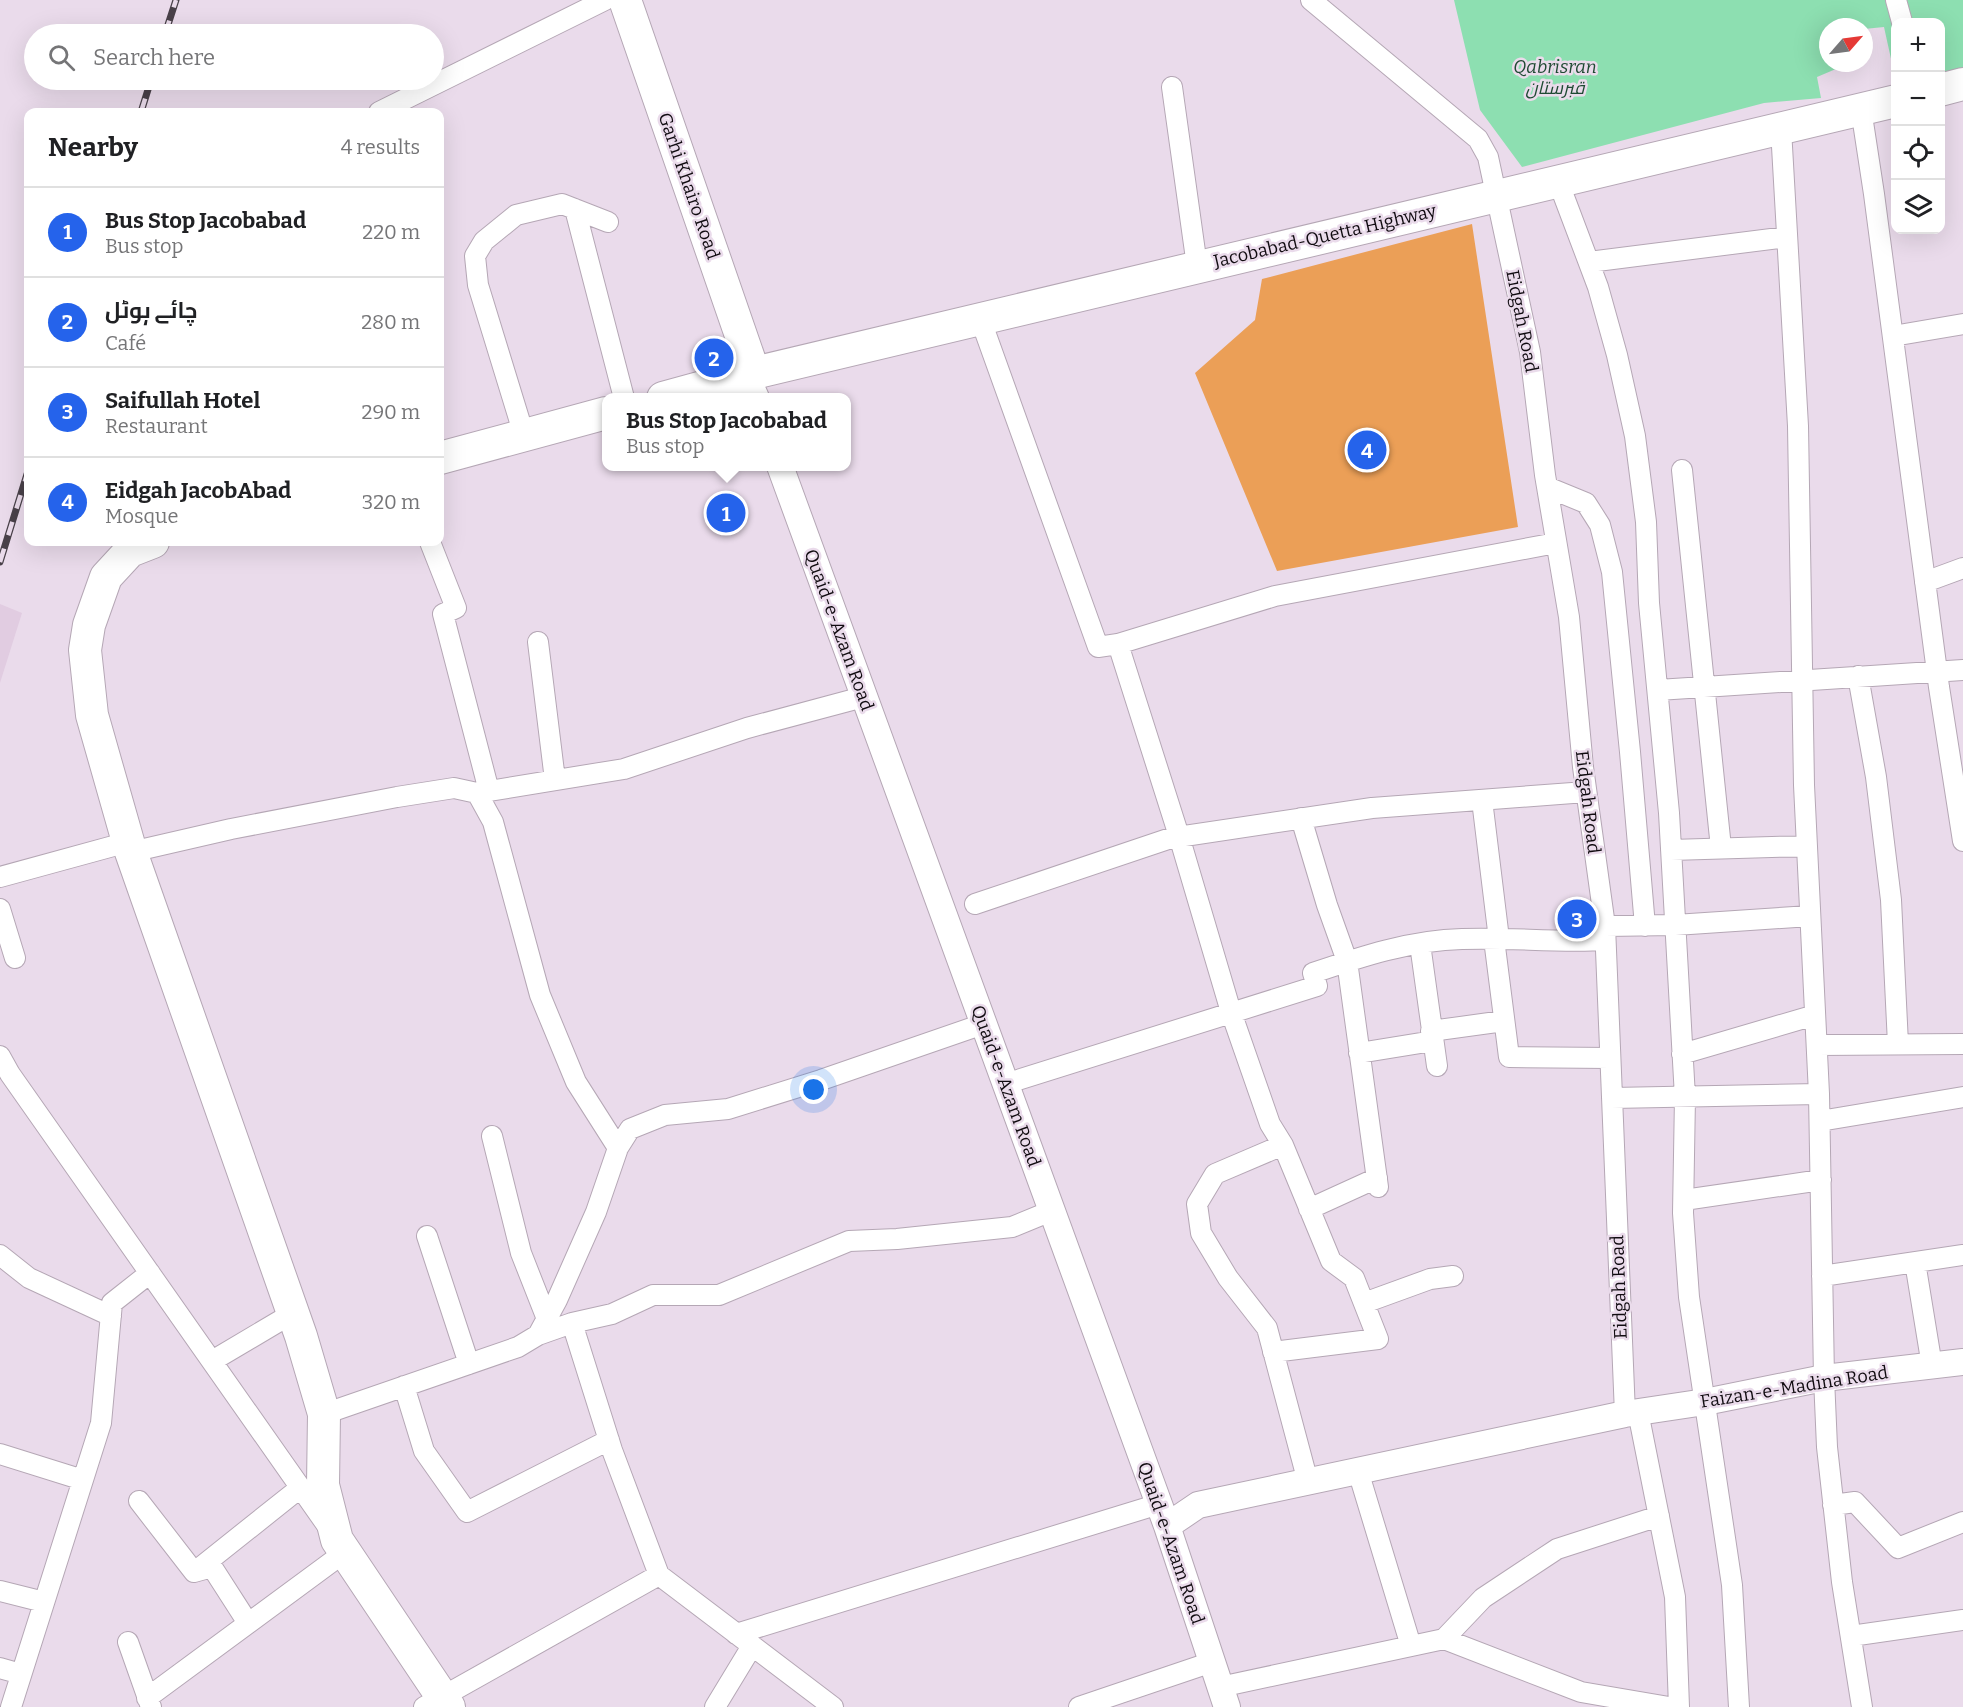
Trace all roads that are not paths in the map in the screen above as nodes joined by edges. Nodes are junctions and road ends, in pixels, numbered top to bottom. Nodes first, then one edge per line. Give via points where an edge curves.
1 (605, 0) edge
2 (625, 0) edge
3 (1311, 0) edge
4 (1896, 0) edge
5 (1901, 18) edge
6 (444, 80) edge
7 (1963, 84) edge
8 (1172, 87) dead end
9 (1945, 89) edge
10 (423, 90) edge
11 (1891, 102) edge
12 (387, 108) edge
13 (1861, 109) junction
14 (1781, 129) junction
15 (1558, 181) junction
16 (1497, 196) junction
17 (575, 209) junction
18 (608, 222) dead end
19 (1787, 237) junction
20 (1589, 262) junction
21 (1197, 266) junction
22 (980, 318) junction
23 (1963, 324) edge
24 (1893, 336) junction
25 (755, 385) edge
26 (623, 393) edge
27 (698, 393) edge
28 (602, 414) edge
29 (524, 435) junction
30 (444, 457) edge
31 (1682, 470) dead end
32 (782, 471) edge
33 (1546, 487) junction
34 (1556, 543) junction
35 (143, 546) edge
36 (432, 546) edge
37 (1963, 568) edge
38 (1925, 582) junction
39 (538, 642) dead end
40 (1118, 644) junction
41 (1963, 670) edge
42 (1937, 672) junction
43 (1858, 676) junction
44 (1802, 680) junction
45 (1704, 687) junction
46 (1658, 690) junction
47 (863, 697) junction
48 (555, 780) junction
49 (483, 792) junction
50 (1586, 792) junction
51 (1482, 800) junction
52 (1302, 818) junction
53 (1179, 836) junction
54 (1963, 841) edge
55 (1807, 846) junction
56 (130, 847) junction
57 (1721, 848) junction
58 (1671, 850) junction
59 (0, 878) edge
60 (975, 904) dead end
61 (0, 909) edge
62 (1810, 916) junction
63 (1675, 925) junction
64 (1645, 926) junction
65 (1605, 933) junction
66 (1496, 939) junction
67 (1420, 944) junction
68 (15, 958) dead end
69 (1347, 961) junction
70 (1231, 1012) junction
71 (1815, 1015) junction
72 (1504, 1021) junction
73 (983, 1024) junction
74 (1432, 1036) junction
75 (1898, 1044) junction
76 (1963, 1044) edge
77 (1817, 1045) junction
78 (1359, 1053) junction
79 (1682, 1053) junction
80 (0, 1056) edge
81 (1610, 1058) junction
82 (1437, 1066) dead end
83 (1005, 1084) junction
84 (1819, 1094) junction
85 (1685, 1097) junction
86 (1963, 1097) edge
87 (1612, 1098) junction
88 (1820, 1121) junction
89 (492, 1136) dead end
90 (1283, 1145) junction
91 (618, 1148) junction
92 (1821, 1180) junction
93 (1684, 1200) junction
94 (1309, 1209) junction
95 (1051, 1210) junction
96 (427, 1236) dead end
97 (0, 1255) edge
98 (1963, 1255) edge
99 (1915, 1262) junction
100 (150, 1273) junction
101 (1452, 1276) dead end
102 (1822, 1276) junction
103 (1364, 1304) junction
104 (293, 1313) junction
105 (111, 1316) junction
106 (572, 1323) junction
107 (542, 1327) junction
108 (1273, 1352) junction
109 (212, 1361) junction
110 (1963, 1362) edge
111 (469, 1364) junction
112 (1932, 1366) junction
113 (1824, 1378) junction
114 (404, 1386) junction
115 (1705, 1402) junction
116 (1632, 1413) junction
117 (324, 1414) junction
118 (609, 1440) junction
119 (0, 1454) edge
120 (1358, 1471) junction
121 (83, 1480) junction
122 (1308, 1482) junction
123 (300, 1488) junction
124 (139, 1501) dead end
125 (1833, 1505) junction
126 (1163, 1515) junction
127 (1659, 1516) junction
128 (1963, 1522) edge
129 (341, 1546) junction
130 (194, 1572) junction
131 (659, 1575) junction
132 (0, 1591) edge
133 (44, 1602) junction
134 (1963, 1620) edge
135 (248, 1623) junction
136 (736, 1634) junction
137 (1851, 1635) junction
138 (1444, 1639) junction
139 (128, 1642) dead end
140 (752, 1646) junction
141 (1411, 1646) junction
142 (1212, 1662) junction
143 (0, 1668) edge
144 (21, 1674) junction
145 (1224, 1697) edge
146 (149, 1702) edge
147 (439, 1704) edge
148 (11, 1707) edge
149 (715, 1707) edge
150 (833, 1707) edge
151 (1079, 1707) edge
152 (1669, 1707) edge
153 (1679, 1707) edge
154 (1739, 1707) edge
155 (1862, 1707) edge

1 - 6 street
2 - 25 main road, Garhi Khairo Road
3 - 16 street, Eidgah Road via 1478,139 1488,157
4 - 5 street
7 - 9 main road
8 - 21 street
10 - 12 street
11 - 13 main road, Jacobabad-Quetta Highway
13 - 14 main road, Jacobabad-Quetta Highway
13 - 24 street
14 - 15 main road, Jacobabad-Quetta Highway
14 - 19 street
15 - 16 main road, Jacobabad-Quetta Highway
15 - 20 street
16 - 21 main road, Jacobabad-Quetta Highway
16 - 33 street, Eidgah Road via 1530,352
17 - 18 street
17 - 26 street
17 - 29 street via 562,204 516,215 484,242 475,256 478,285
19 - 20 street
19 - 44 street via 1798,426
20 - 46 street via 1617,355 1635,436 1646,522
21 - 22 main road, Jacobabad-Quetta Highway
22 - 25 main road, Jacobabad-Quetta Highway
22 - 40 street via 1098,647
23 - 24 street
24 - 38 street
25 - 27 main road, Jacobabad-Quetta Highway
28 - 29 main road
29 - 30 main road
31 - 45 street
32 - 47 street, Quaid-e-Azam Road
33 - 34 street, Eidgah Road
33 - 64 street via 1587,502 1600,525 1612,572
34 - 40 street via 1275,596
34 - 50 street, Eidgah Road via 1569,617
35 - 56 main road via 130,551 106,577 89,624 85,650 92,715
36 - 49 street via 456,608 443,614
37 - 38 street
38 - 42 street
39 - 48 street
40 - 53 street
41 - 42 street
42 - 43 street
42 - 54 street
43 - 44 street
43 - 75 street via 1876,777 1891,900
44 - 45 street
44 - 55 street
45 - 46 street
45 - 57 street
46 - 58 street
47 - 48 street via 747,728 624,769
47 - 73 street, Quaid-e-Azam Road
48 - 49 street
49 - 56 street via 454,788
49 - 91 street via 540,995 576,1082
50 - 51 street
50 - 65 street, Eidgah Road
51 - 52 street
51 - 66 street
52 - 53 street
52 - 69 street
53 - 60 street
53 - 70 street
55 - 57 street
55 - 62 street
56 - 59 street
56 - 104 main road
57 - 58 street
58 - 63 street
61 - 68 street
62 - 63 street
62 - 71 street
63 - 64 street
63 - 79 street
64 - 65 street
65 - 66 street via 1582,941
65 - 81 street, Eidgah Road
66 - 67 street
66 - 72 street
67 - 69 street
67 - 74 street
69 - 70 street via 1313,973 1317,986
69 - 78 street
70 - 83 street
70 - 90 street via 1270,1124
71 - 77 street
71 - 79 street
72 - 74 street
72 - 81 street via 1509,1057
73 - 83 street, Quaid-e-Azam Road
73 - 91 street via 728,1109 665,1115 630,1129
74 - 78 street
74 - 82 street
75 - 76 street
75 - 77 street
77 - 84 street
78 - 94 street via 1377,1183
79 - 85 street
80 - 100 street
81 - 87 street, Eidgah Road
83 - 95 street, Quaid-e-Azam Road
84 - 85 street
84 - 88 street
85 - 87 street
85 - 93 street
86 - 88 street
87 - 116 street, Eidgah Road
88 - 92 street
89 - 107 street
90 - 94 street
90 - 108 street via 1215,1174 1197,1204 1200,1233 1228,1278 1267,1328
91 - 107 street via 596,1212
92 - 93 street
92 - 102 street
93 - 115 street via 1689,1297
94 - 103 street via 1331,1261 1354,1278
95 - 106 street via 1012,1227 849,1241 719,1295 653,1295 612,1314
95 - 126 street, Quaid-e-Azam Road
96 - 111 street
97 - 105 street via 29,1278
98 - 99 street
99 - 102 street
99 - 112 street
100 - 105 street via 112,1303
100 - 109 street
101 - 103 street via 1430,1279
102 - 113 street
103 - 108 street via 1378,1339
104 - 109 street
104 - 117 main road
105 - 121 street via 101,1423
106 - 107 street
106 - 118 street
107 - 111 street via 518,1347
108 - 122 street
109 - 123 street
110 - 112 street, Faizan-e-Madina Road
111 - 114 street
112 - 113 street, Faizan-e-Madina Road
113 - 115 street, Faizan-e-Madina Road
113 - 125 street
114 - 117 street
114 - 118 street via 424,1451 467,1512
115 - 116 street, Faizan-e-Madina Road
115 - 154 street via 1732,1586
116 - 120 street, Faizan-e-Madina Road
116 - 127 street, Eidgah Road
117 - 129 main road via 323,1485
118 - 131 street
119 - 121 street
120 - 122 street, Faizan-e-Madina Road
120 - 141 street
121 - 133 street
122 - 126 street, Faizan-e-Madina Road
123 - 129 street
123 - 130 street
124 - 130 street
125 - 128 street via 1855,1502 1898,1548
125 - 137 street
126 - 136 street
126 - 142 street, Quaid-e-Azam Road
127 - 138 street via 1557,1549 1483,1598
127 - 153 street, Eidgah Road via 1675,1597
129 - 135 street
129 - 147 main road
130 - 135 street via 212,1567
131 - 136 street
131 - 147 street
132 - 133 street
133 - 144 street
134 - 137 street
135 - 146 street
136 - 140 street
137 - 155 street
138 - 141 street
138 - 152 street via 1581,1692
139 - 146 street
140 - 149 street
140 - 150 street
141 - 145 street
142 - 145 street, Quaid-e-Azam Road
142 - 151 street
143 - 144 street
144 - 148 street

